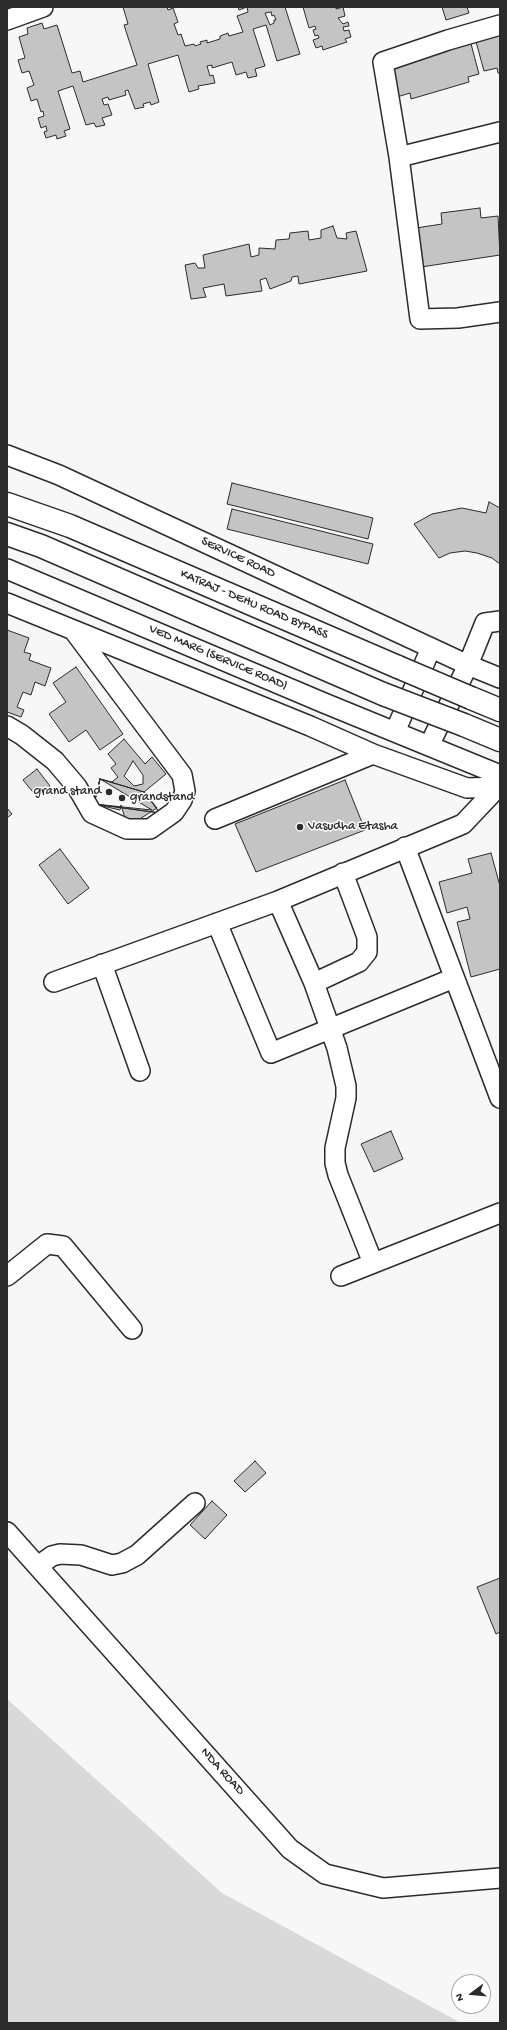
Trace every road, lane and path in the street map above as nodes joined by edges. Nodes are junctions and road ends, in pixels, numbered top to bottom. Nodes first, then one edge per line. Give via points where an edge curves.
1 (43, 7) edge
2 (7, 20) edge
3 (500, 25) edge
4 (500, 132) edge
5 (399, 157) junction
6 (500, 312) edge
7 (7, 455) edge
8 (7, 504) edge
9 (7, 534) edge
10 (7, 569) edge
11 (7, 603) edge
12 (500, 621) edge
13 (74, 631) junction
14 (431, 648) junction
15 (468, 665) junction
16 (500, 678) edge
17 (500, 710) edge
18 (7, 726) edge
19 (395, 732) junction
20 (500, 740) edge
21 (429, 746) junction
22 (373, 754) junction
23 (499, 784) edge
24 (215, 819) dead end
25 (405, 847) junction
26 (343, 873) junction
27 (278, 901) junction
28 (217, 923) junction
29 (102, 964) junction
30 (454, 978) junction
31 (54, 982) dead end
32 (314, 983) junction
33 (331, 1029) junction
34 (140, 1071) dead end
35 (500, 1098) edge
36 (500, 1213) edge
37 (373, 1263) junction
38 (7, 1276) edge
39 (341, 1276) dead end
40 (132, 1329) dead end
41 (195, 1503) dead end
42 (7, 1532) edge
43 (38, 1566) junction
44 (500, 1878) edge

1 - 2 street
3 - 5 street via 382,62
4 - 5 street
5 - 6 street via 420,319 458,318
7 - 14 street, SERVICE ROAD via 59,475
8 - 17 highway, KATRAJ - DEHU ROAD BYPASS, bridge via 70,526
9 - 20 highway, bridge via 41,546 383,694
10 - 19 street, VED MARG (SERVICE ROAD)
11 - 13 street
12 - 15 street via 485,623
13 - 18 street via 182,775 185,791 174,812 150,829 127,829 92,813 77,787 56,761
13 - 22 street
14 - 15 street, SERVICE ROAD
14 - 19 street
15 - 16 street, SERVICE ROAD
15 - 21 street
19 - 21 street, VED MARG (SERVICE ROAD)
21 - 23 street, VED MARG (SERVICE ROAD)
22 - 23 street via 468,788
22 - 24 street
23 - 25 street via 463,824
25 - 26 street
25 - 30 street
26 - 27 street
26 - 32 street via 367,937 368,952 358,962
27 - 28 street
27 - 32 street
28 - 29 street
28 - 33 street via 271,1053
29 - 31 street
29 - 34 street
30 - 33 street
30 - 35 street
32 - 33 street
33 - 37 street via 346,1086 335,1163
36 - 37 street
37 - 39 street
38 - 40 street via 46,1244 63,1246
41 - 43 street via 137,1555 122,1563 112,1566 81,1555 60,1554 52,1556
42 - 43 street, NDA ROAD
43 - 44 street, NDA ROAD via 290,1849 325,1874 383,1888

